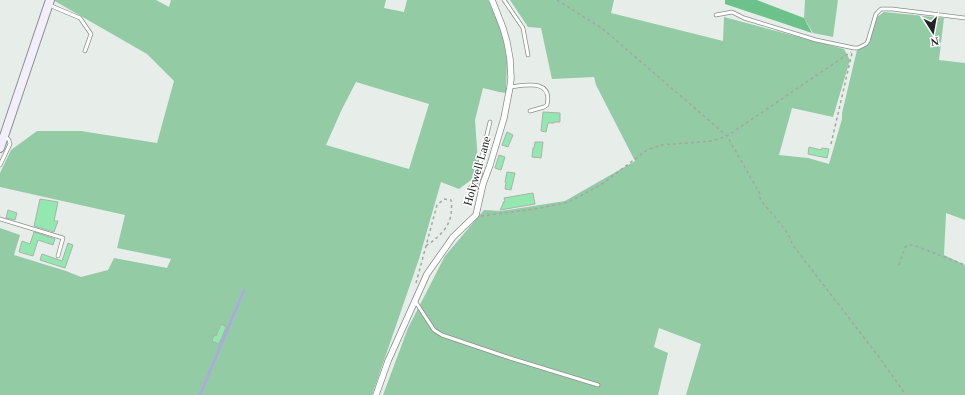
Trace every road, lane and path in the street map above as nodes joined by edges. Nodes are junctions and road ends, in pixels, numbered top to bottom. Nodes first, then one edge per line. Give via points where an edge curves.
1 (492, 0) edge
2 (504, 0) edge
3 (557, 0) edge
4 (50, 2) edge
5 (716, 14) dead end
6 (965, 18) edge
7 (85, 50) dead end
8 (528, 55) dead end
9 (510, 87) junction
10 (530, 111) dead end
11 (490, 122) dead end
12 (5, 136) junction
13 (726, 136) junction
14 (831, 144) dead end
15 (0, 148) edge
16 (0, 165) edge
17 (490, 165) junction
18 (481, 170) junction
19 (470, 188) dead end
20 (478, 216) dead end
21 (0, 219) edge
22 (426, 246) junction
23 (58, 256) dead end
24 (899, 265) dead end
25 (965, 265) edge
26 (416, 298) junction
27 (598, 385) dead end
28 (376, 395) edge
29 (906, 395) edge

1 - 9 street, Holywell Lane via 507,42
2 - 8 lane via 523,28
3 - 13 path via 603,29
4 - 7 lane via 80,18 91,34
4 - 12 street
5 - 6 lane via 732,12 816,40 858,48 868,41 876,14 881,9
9 - 10 lane via 535,85 544,88 547,92 546,105 544,108
9 - 17 street, Holywell Lane
11 - 18 lane via 480,163
12 - 15 street
12 - 16 lane via 10,144
13 - 14 path via 853,52
13 - 20 path via 712,140 661,145 647,150 602,184 569,202
13 - 29 path via 760,194 760,199
17 - 18 lane
17 - 26 street, Holywell Lane via 476,214 453,237 427,274
18 - 19 lane via 480,177
21 - 23 lane via 63,238
22 - 22 path via 437,205 444,199 451,200 448,225
22 - 26 path via 413,292
24 - 25 path via 905,247 910,245
26 - 27 lane via 434,330 442,335
26 - 28 street, Holywell Lane

